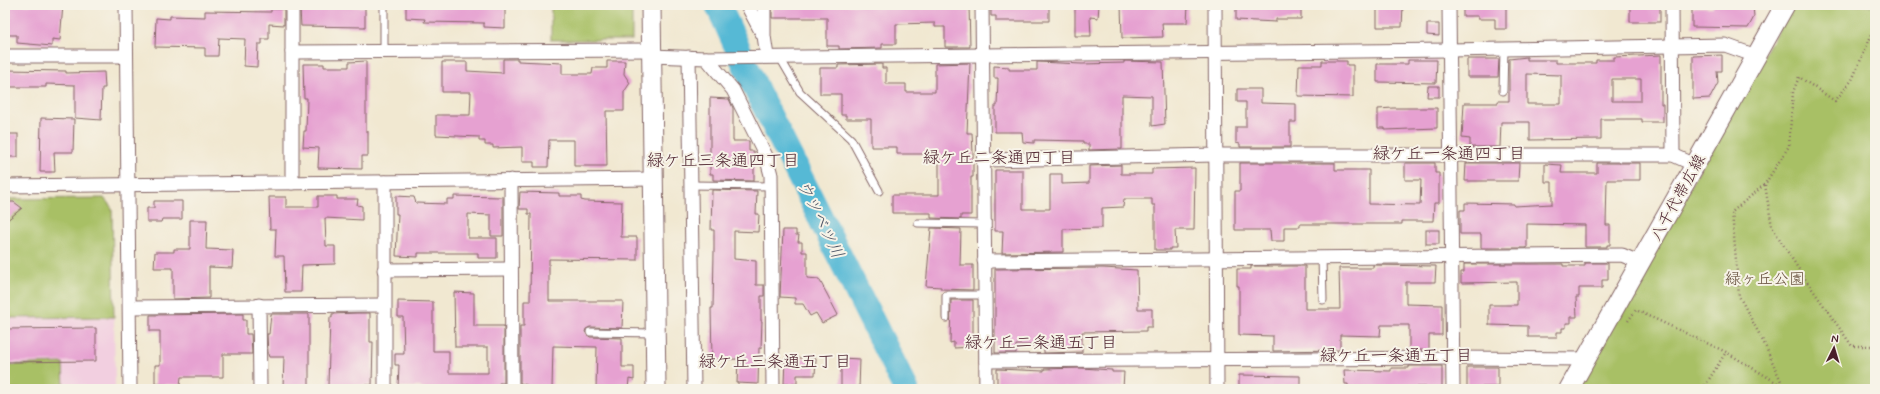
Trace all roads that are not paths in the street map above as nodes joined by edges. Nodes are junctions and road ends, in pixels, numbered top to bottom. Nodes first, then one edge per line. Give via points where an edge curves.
1 (126, 5) edge
2 (292, 5) edge
3 (384, 5) edge
4 (651, 5) edge
5 (747, 5) edge
6 (764, 5) edge
7 (982, 5) edge
8 (1214, 5) edge
9 (1449, 5) edge
10 (1672, 5) edge
11 (1785, 5) edge
12 (764, 36) junction
13 (1672, 47) junction
14 (1504, 49) junction
15 (1449, 50) junction
16 (292, 52) junction
17 (384, 52) junction
18 (1215, 52) junction
19 (651, 53) junction
20 (983, 55) junction
21 (5, 56) edge
22 (126, 56) junction
23 (769, 56) junction
24 (1756, 56) junction
25 (689, 57) junction
26 (706, 58) junction
27 (1504, 91) dead end
28 (1215, 155) junction
29 (1450, 155) junction
30 (1673, 155) junction
31 (984, 160) junction
32 (1695, 165) junction
33 (654, 179) junction
34 (511, 180) junction
35 (385, 182) junction
36 (292, 183) junction
37 (127, 185) junction
38 (691, 185) junction
39 (5, 186) edge
40 (771, 186) junction
41 (879, 191) dead end
42 (918, 223) dead end
43 (984, 224) junction
44 (1322, 256) junction
45 (1452, 256) junction
46 (1216, 257) junction
47 (984, 261) junction
48 (1641, 263) junction
49 (510, 269) junction
50 (384, 270) junction
51 (984, 295) junction
52 (1323, 300) dead end
53 (384, 304) junction
54 (259, 305) junction
55 (131, 307) junction
56 (946, 318) dead end
57 (590, 332) dead end
58 (656, 333) junction
59 (1453, 358) junction
60 (1217, 360) junction
61 (1586, 360) junction
62 (986, 361) junction
63 (130, 389) edge
64 (260, 389) edge
65 (385, 389) edge
66 (512, 389) edge
67 (656, 389) edge
68 (694, 389) edge
69 (773, 389) edge
70 (986, 389) edge
71 (1217, 389) edge
72 (1453, 389) edge
73 (1570, 389) edge

1 - 22 street
2 - 16 street
3 - 17 lane
4 - 19 main road
5 - 12 street
6 - 12 street
7 - 20 street
8 - 18 street
9 - 15 street
10 - 13 street
11 - 24 main road, 八千代帯広線
12 - 23 street
13 - 14 street
13 - 24 street via 1725,45
13 - 30 street
14 - 15 street
14 - 27 lane
15 - 18 street
15 - 29 street
16 - 17 street
16 - 36 street
17 - 19 street
18 - 20 street
18 - 28 street
19 - 25 street
19 - 33 main road
20 - 23 street
20 - 31 street
21 - 22 street
22 - 37 street
23 - 26 street
23 - 41 lane via 800,92 850,139
24 - 32 main road, 八千代帯広線
25 - 26 street
25 - 38 street
26 - 40 street via 736,97 766,156
28 - 29 street
28 - 31 street
28 - 46 street
29 - 30 street
29 - 45 street
30 - 32 street
31 - 43 street
32 - 48 main road, 八千代帯広線
33 - 34 street
33 - 58 main road
34 - 35 street
34 - 49 street
35 - 36 street
35 - 50 street
36 - 37 street
37 - 39 street
37 - 55 street
38 - 40 lane
38 - 68 street
40 - 69 street
42 - 43 lane
43 - 47 street
44 - 45 street
44 - 46 street
44 - 52 lane
45 - 48 street via 1622,255
45 - 59 street
46 - 47 street
46 - 60 street
47 - 51 street
48 - 61 main road, 八千代帯広線
49 - 50 street
49 - 66 street
50 - 53 street
51 - 56 lane via 946,295
51 - 62 street
53 - 54 street
53 - 65 street
54 - 55 street
54 - 64 street
55 - 63 street
57 - 58 lane
58 - 67 main road
59 - 60 street
59 - 61 street
59 - 72 street
60 - 62 street
60 - 71 street
61 - 73 main road, 八千代帯広線
62 - 70 street

